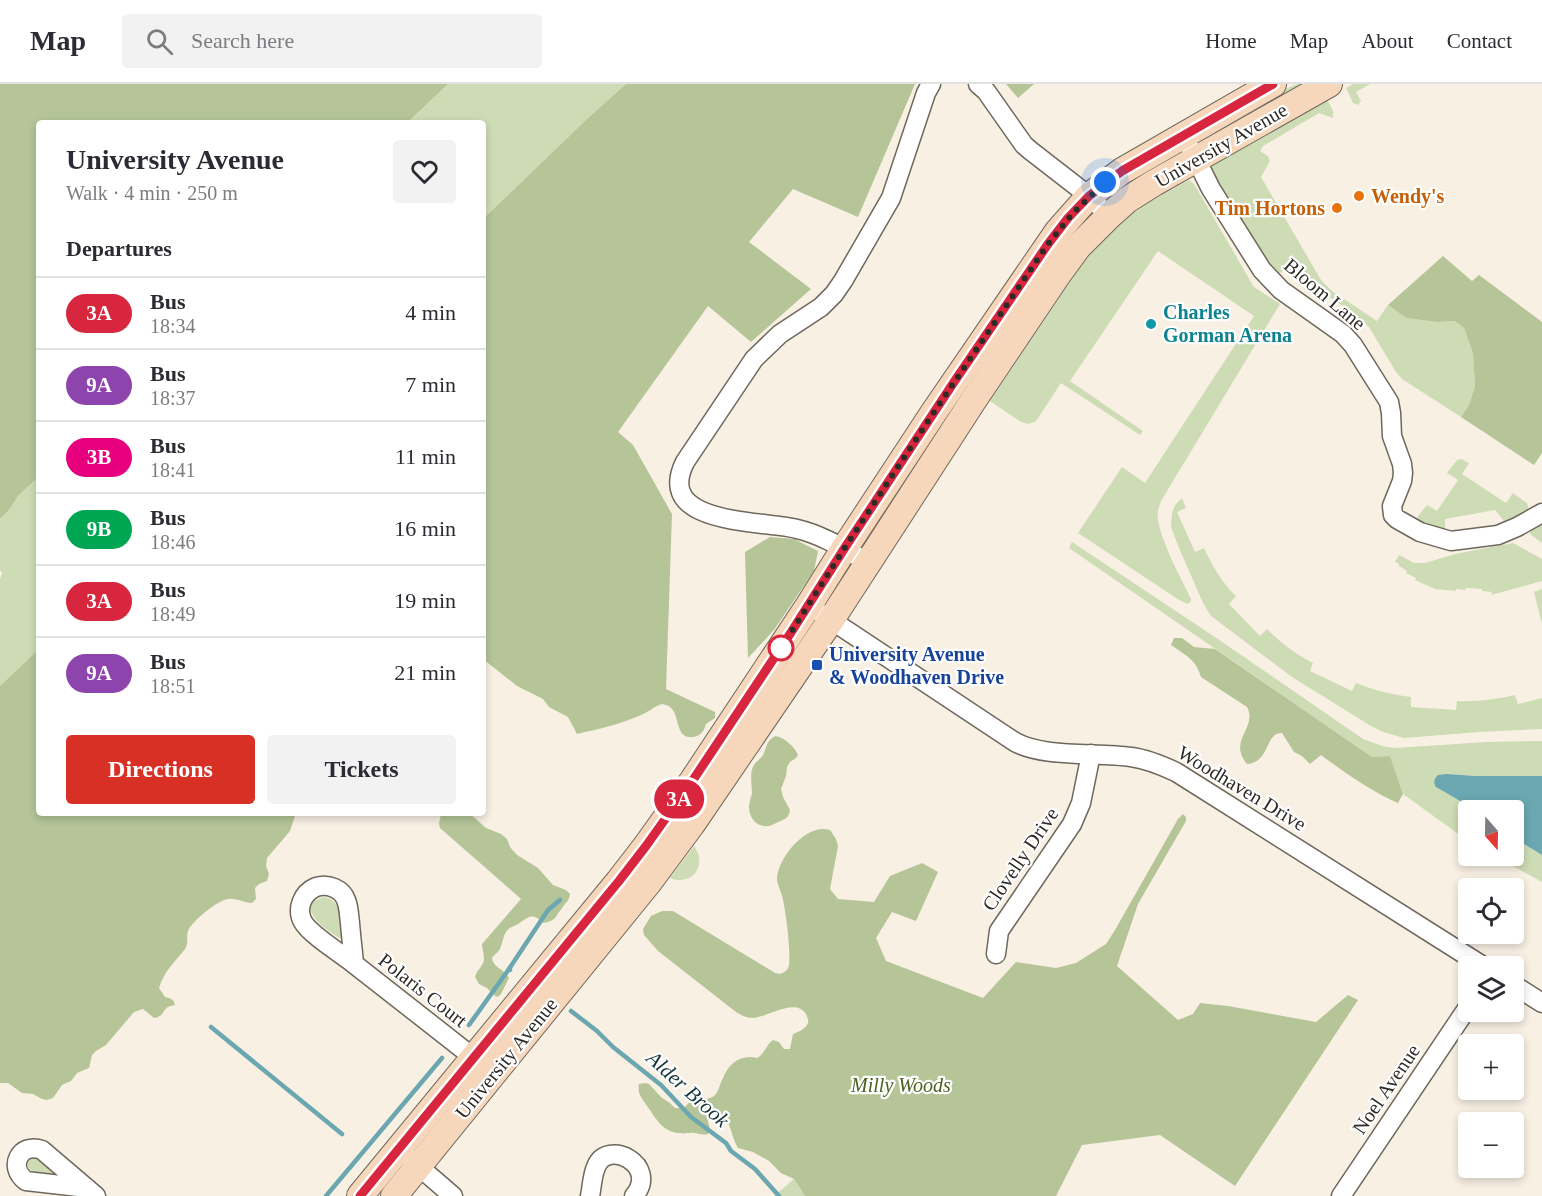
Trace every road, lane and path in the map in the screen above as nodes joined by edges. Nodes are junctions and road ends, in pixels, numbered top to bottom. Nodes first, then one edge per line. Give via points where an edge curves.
1 (932, 84) edge
2 (978, 84) edge
3 (1273, 84) edge
4 (1329, 84) edge
5 (1184, 135) junction
6 (1196, 159) junction
7 (1089, 196) junction
8 (1109, 216) junction
9 (1542, 513) edge
10 (844, 549) junction
11 (869, 563) junction
12 (809, 605) junction
13 (831, 620) junction
14 (1091, 754) junction
15 (996, 954) dead end
16 (1467, 956) edge
17 (354, 964) dead end
18 (1524, 991) edge
19 (1542, 1003) edge
20 (1458, 1022) edge
21 (473, 1058) junction
22 (493, 1073) junction
23 (399, 1149) junction
24 (418, 1166) junction
25 (360, 1196) edge
26 (394, 1196) edge
27 (453, 1196) edge
28 (590, 1196) edge
29 (634, 1196) edge
30 (1341, 1196) edge

1 - 10 street via 891,198 843,281 821,307 780,334 754,359 685,462 680,476 682,494 699,510 728,519 796,528
2 - 7 street via 1037,158
3 - 5 main road, University Avenue
4 - 6 main road, University Avenue
5 - 6 street, Bloom Lane
5 - 7 main road, University Avenue via 1122,171
6 - 8 main road, University Avenue via 1127,200
6 - 9 street, Bloom Lane via 1262,270 1281,290 1343,334 1389,402 1392,436 1403,473 1392,506 1397,519 1420,532 1451,541 1498,535
7 - 8 street
7 - 10 main road, University Avenue via 1048,244
8 - 11 main road, University Avenue via 1059,273
10 - 11 street
10 - 12 main road, University Avenue
11 - 13 main road, University Avenue
12 - 13 street, Woodhaven Drive
12 - 21 main road, University Avenue via 646,846
13 - 14 street, Woodhaven Drive via 1020,745
13 - 22 main road, University Avenue via 649,882
14 - 15 street, Clovelly Drive via 1077,814 999,932
14 - 16 street, Woodhaven Drive via 1141,758 1176,772
17 - 21 street, Polaris Court
18 - 19 street
20 - 30 street, Noel Avenue
21 - 22 street, Polaris Court
21 - 23 main road, University Avenue
22 - 24 main road, University Avenue
23 - 24 street
23 - 25 main road, University Avenue
24 - 26 main road, University Avenue
24 - 27 street
28 - 29 street via 596,1167 604,1158 618,1155 632,1161 640,1172 639,1189

